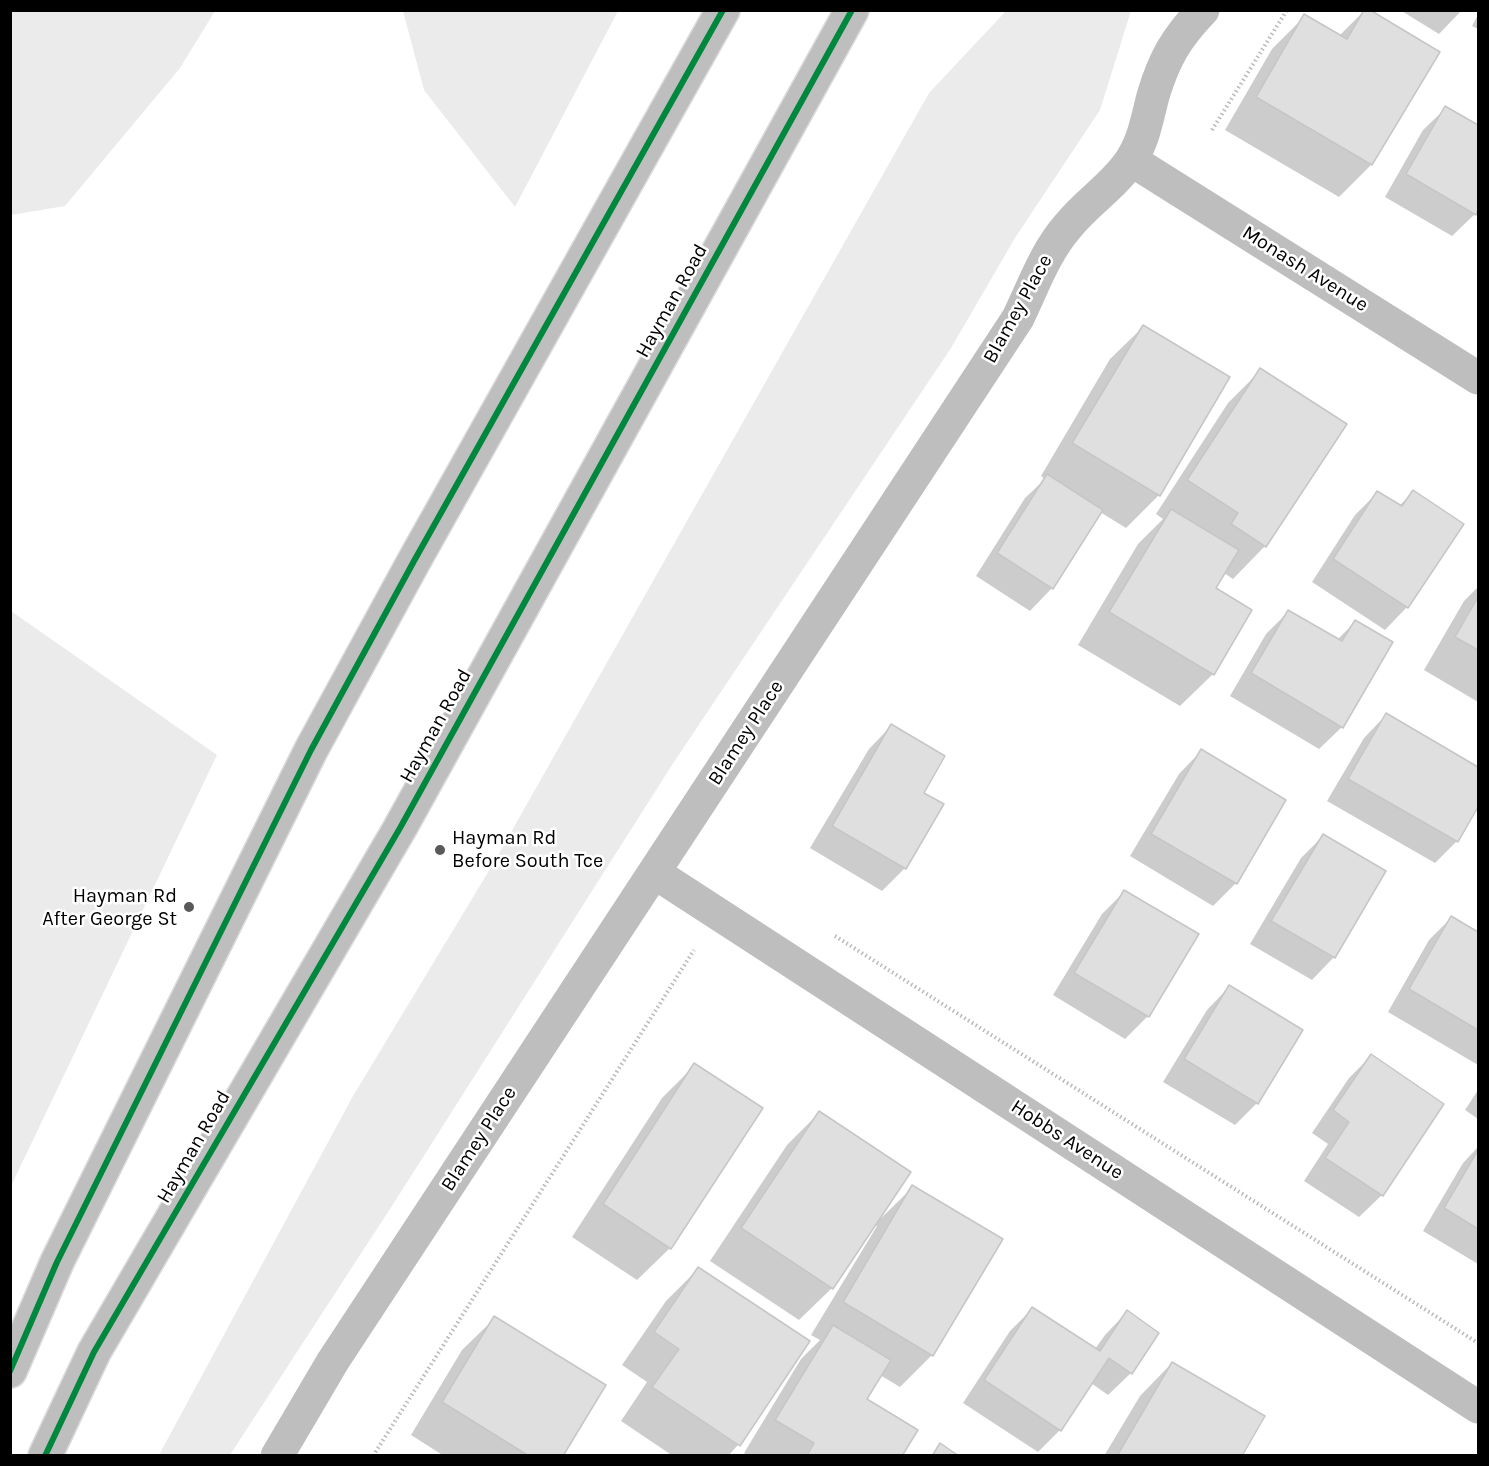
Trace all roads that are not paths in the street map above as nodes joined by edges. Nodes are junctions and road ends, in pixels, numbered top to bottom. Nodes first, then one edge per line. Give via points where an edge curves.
1 (723, 10) edge
2 (852, 10) edge
3 (1203, 10) edge
4 (1131, 160) junction
5 (1479, 378) edge
6 (655, 873) junction
7 (10, 1371) edge
8 (1479, 1407) edge
9 (45, 1455) edge
10 (277, 1455) edge

1 - 7 main road via 311,750 57,1262
2 - 9 main road, Hayman Road via 400,828 94,1352
3 - 4 main road, Blamey Place via 1182,33 1166,60 1144,138
4 - 5 main road, Monash Avenue
4 - 6 main road, Blamey Place via 1116,180 1067,226 1048,254 1018,318
6 - 8 main road, Hobbs Avenue
6 - 10 main road, Blamey Place via 333,1361

